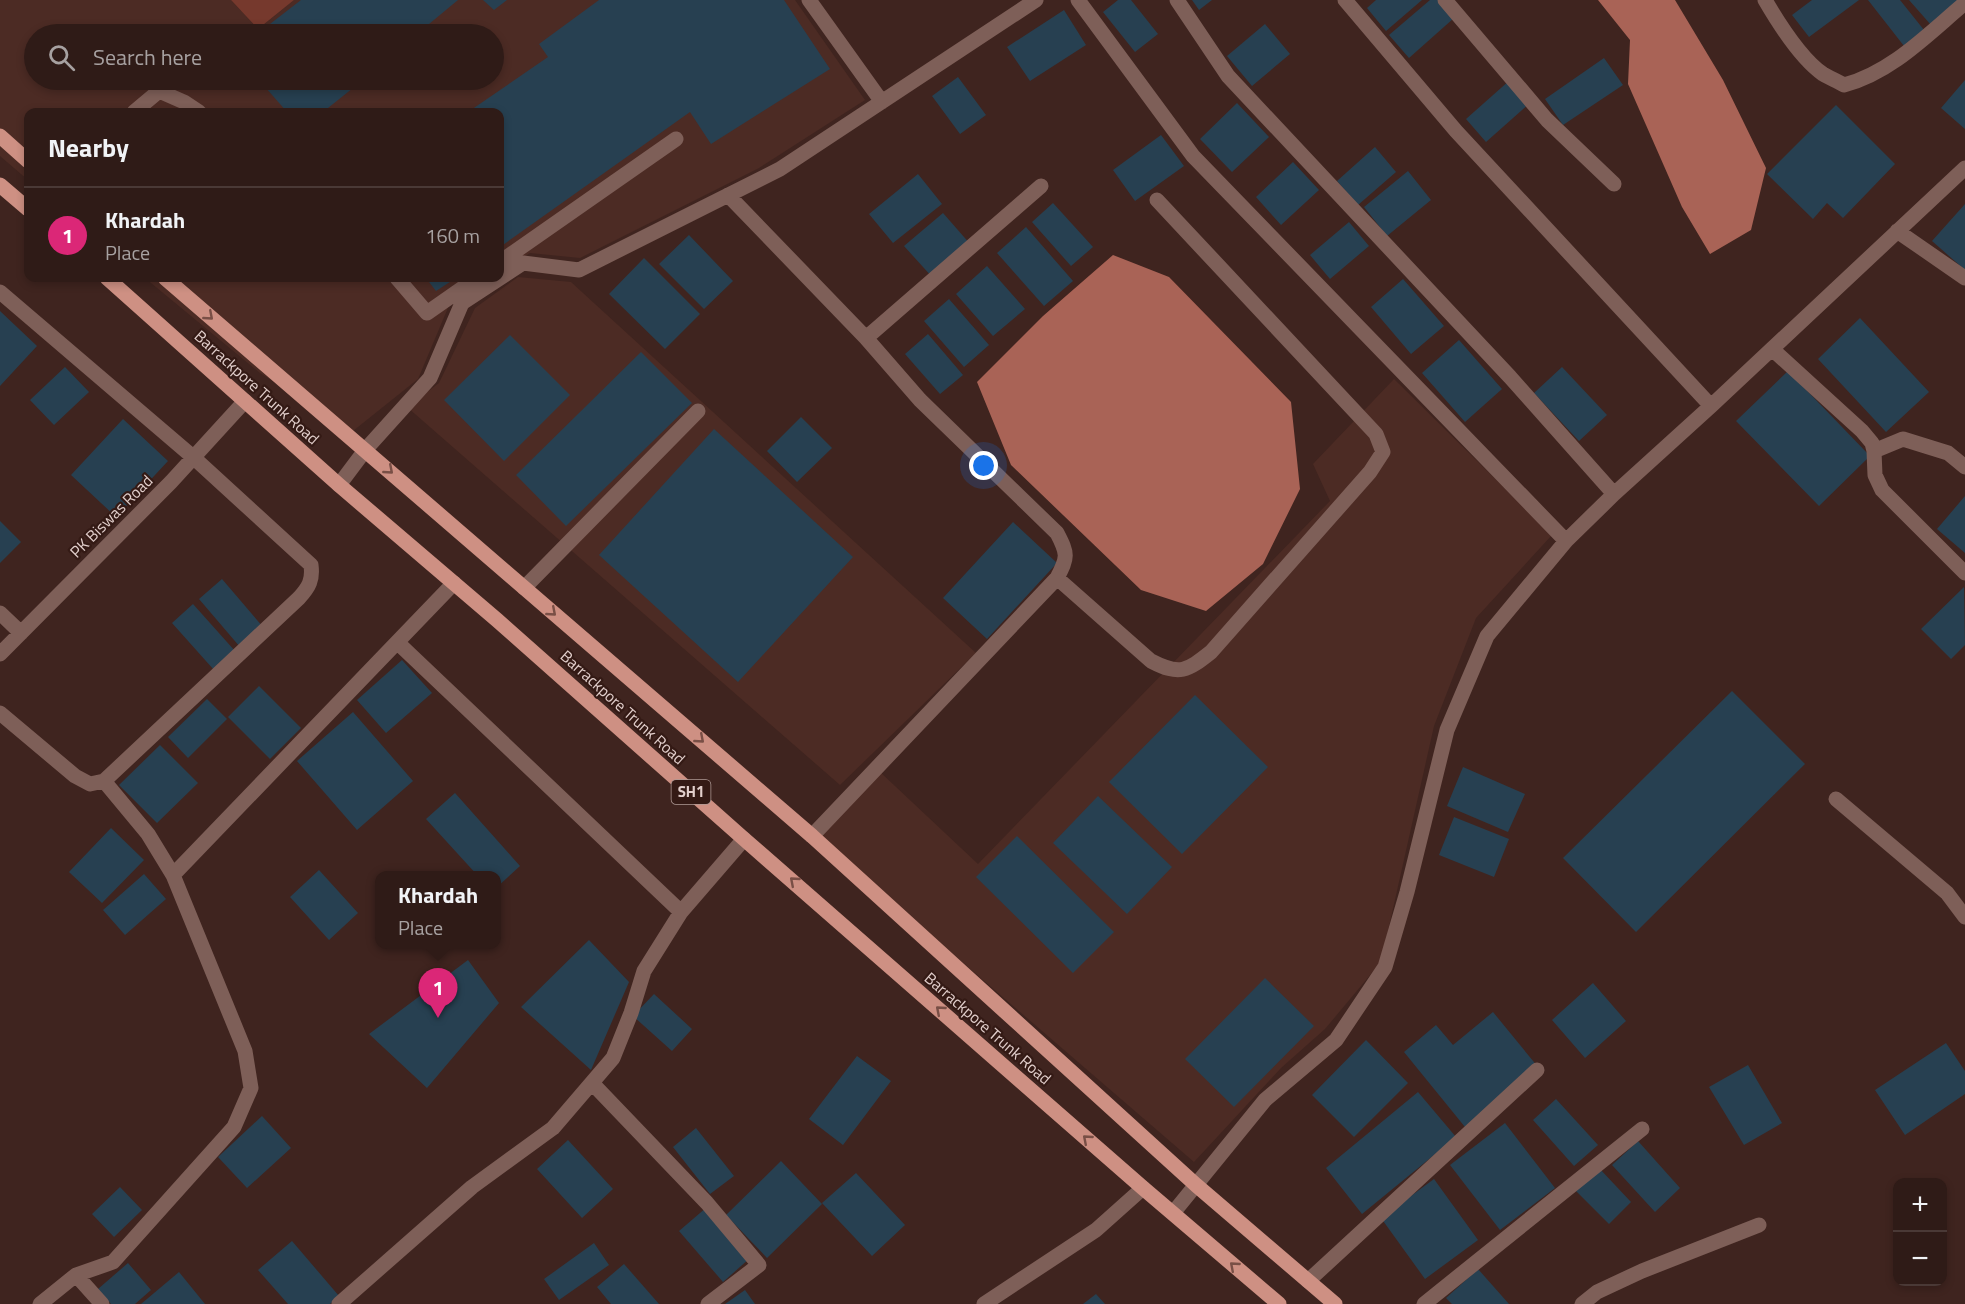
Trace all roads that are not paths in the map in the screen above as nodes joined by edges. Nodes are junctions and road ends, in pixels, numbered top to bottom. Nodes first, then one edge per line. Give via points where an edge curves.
1 (809, 0) edge
2 (1036, 0) edge
3 (1078, 0) edge
4 (1176, 0) edge
5 (1345, 0) edge
6 (1445, 0) edge
7 (1765, 0) edge
8 (1965, 3) edge
9 (882, 102) junction
10 (139, 108) edge
11 (193, 108) edge
12 (0, 136) edge
13 (676, 140) dead end
14 (24, 157) edge
15 (1965, 168) edge
16 (1614, 184) dead end
17 (0, 185) edge
18 (1041, 186) dead end
19 (728, 195) junction
20 (1157, 200) dead end
21 (24, 206) edge
22 (1897, 231) junction
23 (504, 259) edge
24 (504, 275) edge
25 (1965, 278) edge
26 (111, 282) edge
27 (170, 282) edge
28 (400, 282) edge
29 (471, 282) edge
30 (493, 282) edge
31 (0, 292) edge
32 (866, 338) junction
33 (1772, 349) junction
34 (245, 401) junction
35 (1711, 406) junction
36 (698, 411) dead end
37 (366, 450) junction
38 (1874, 451) junction
39 (193, 457) junction
40 (1965, 467) edge
41 (339, 486) junction
42 (1614, 494) junction
43 (1566, 541) junction
44 (1965, 573) edge
45 (1057, 578) junction
46 (454, 583) junction
47 (524, 588) junction
48 (0, 613) edge
49 (21, 633) junction
50 (398, 642) junction
51 (0, 654) edge
52 (0, 713) edge
53 (104, 781) junction
54 (1836, 799) dead end
55 (812, 836) junction
56 (744, 839) junction
57 (173, 875) junction
58 (681, 912) junction
59 (1965, 917) edge
60 (1537, 1070) dead end
61 (592, 1083) junction
62 (1642, 1129) dead end
63 (1196, 1185) junction
64 (1143, 1188) junction
65 (1173, 1213) junction
66 (1759, 1225) dead end
67 (76, 1275) junction
68 (1308, 1281) junction
69 (40, 1304) edge
70 (102, 1304) edge
71 (339, 1304) edge
72 (708, 1304) edge
73 (984, 1304) edge
74 (1279, 1304) edge
75 (1335, 1304) edge
76 (1424, 1304) edge
77 (1582, 1304) edge

1 - 9 street
2 - 9 street
3 - 43 street via 1194,156
4 - 42 street via 1228,76
5 - 35 street via 1456,131
6 - 16 street via 1546,120
7 - 8 street via 1804,56 1822,73 1844,85 1865,79 1903,55
9 - 19 street via 780,169
10 - 11 street via 159,92
12 - 14 main road
13 - 23 street
15 - 22 street
17 - 21 main road
18 - 32 street
19 - 24 street via 579,270 523,262
19 - 32 street
20 - 45 street via 1376,434 1383,452 1370,472 1211,652 1190,668 1168,670 1151,661
22 - 25 street
22 - 33 street
26 - 34 main road, Barrackpore Trunk Road / SH1
27 -> 37 main road, Barrackpore Trunk Road / SH1
28 - 29 street via 427,313
30 - 37 street via 462,303 430,378
31 - 39 street
32 - 45 street via 920,400 1057,533 1067,560
33 - 35 street
33 - 38 street via 1862,431
34 - 39 street, PK Biswas Road
34 - 41 main road, Barrackpore Trunk Road / SH1
35 - 42 street
36 - 47 street
37 - 41 street
37 -> 47 main road, Barrackpore Trunk Road / SH1
38 - 40 street via 1903,439 1948,453
38 - 44 street via 1875,475 1882,490
39 - 49 street, PK Biswas Road
39 - 53 street via 311,565 312,576 299,598
41 - 46 main road, Barrackpore Trunk Road / SH1
42 - 43 street
43 - 63 street via 1487,636 1448,730 1385,967 1336,1040 1265,1100
45 - 55 street
46 - 50 street
46 - 56 main road, Barrackpore Trunk Road / SH1
47 -> 55 main road, Barrackpore Trunk Road / SH1
48 - 49 street
49 - 51 street, PK Biswas Road
50 - 57 street
50 - 58 street
52 - 53 street via 75,776 90,784
53 - 57 street via 148,834
54 - 59 street via 1947,893
55 - 63 main road, Barrackpore Trunk Road / SH1
56 - 58 street
64 -> 56 main road, Barrackpore Trunk Road / SH1
57 - 67 street via 245,1051 251,1088 234,1127 113,1263
58 - 61 street via 644,971 613,1058
60 - 68 street
61 - 71 street via 553,1128 472,1186
61 - 72 street via 707,1203 759,1264
62 - 76 street
63 - 65 street
63 - 68 main road, Barrackpore Trunk Road / SH1
64 - 65 main road, Barrackpore Trunk Road / SH1
64 - 73 street via 1096,1230
74 -> 65 main road, Barrackpore Trunk Road / SH1
66 - 77 street via 1633,1275 1597,1292
67 - 69 street
67 - 70 street
68 - 75 main road, Barrackpore Trunk Road / SH1

